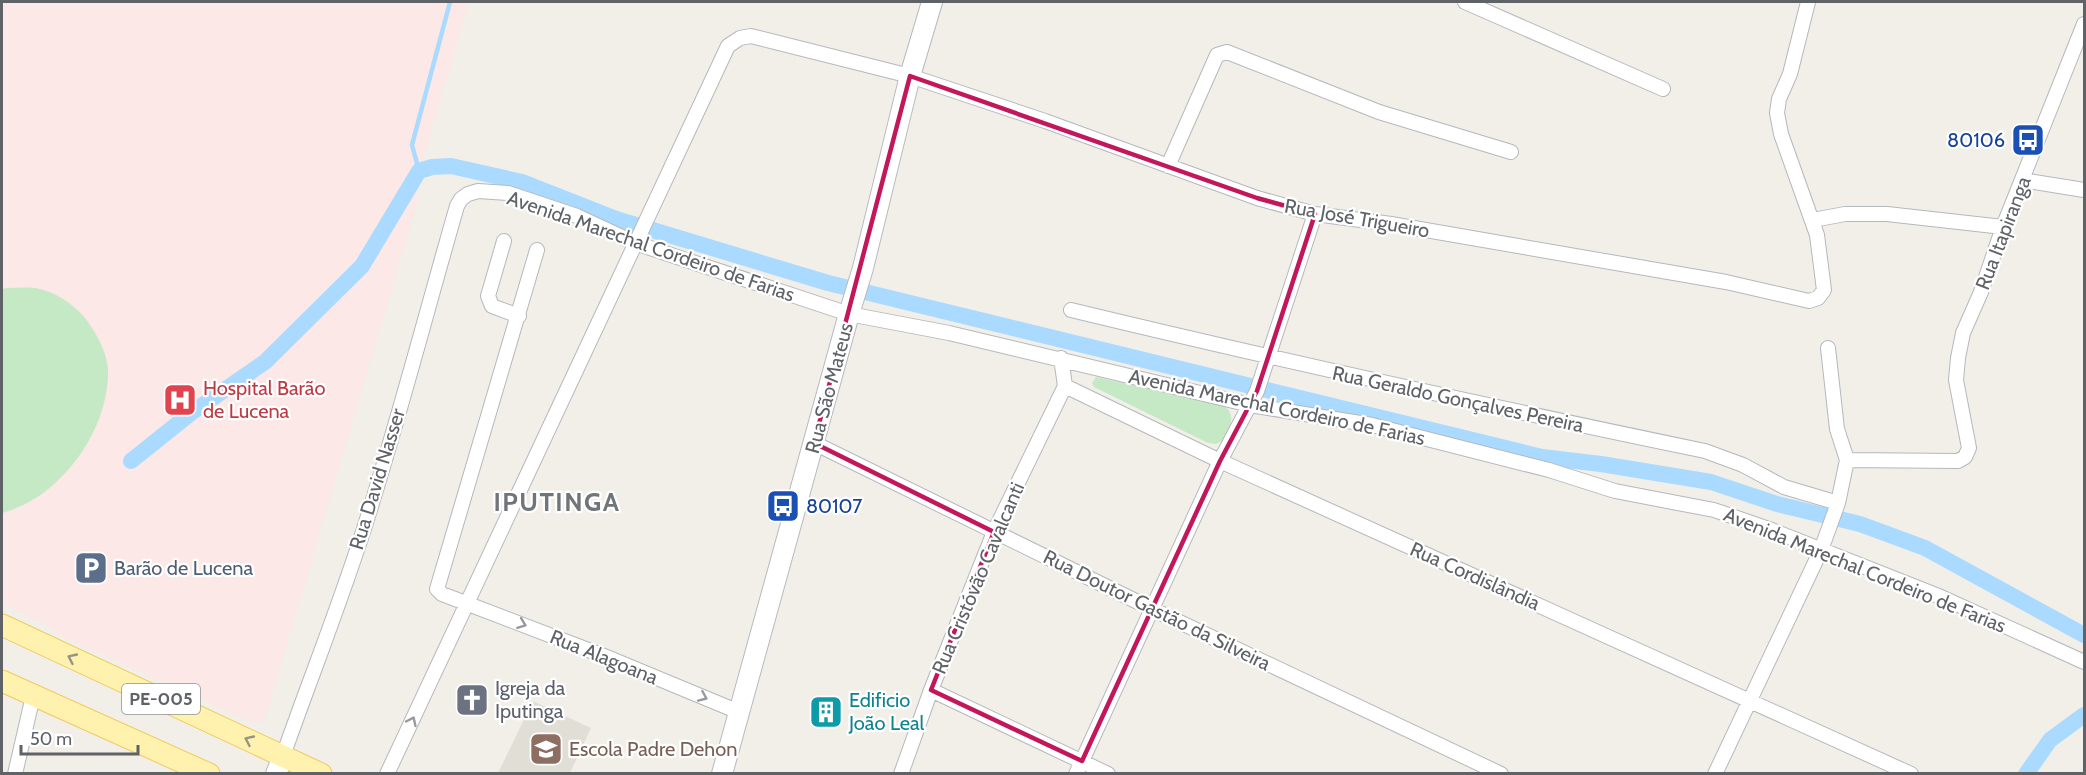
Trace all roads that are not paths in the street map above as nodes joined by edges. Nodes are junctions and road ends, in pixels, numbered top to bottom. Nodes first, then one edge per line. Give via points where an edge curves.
1 (932, 2) edge
2 (1465, 2) edge
3 (1808, 2) edge
4 (2085, 24) edge
5 (910, 76) junction
6 (1663, 89) dead end
7 (1511, 152) dead end
8 (1168, 166) junction
9 (2022, 180) junction
10 (2085, 190) edge
11 (461, 199) joint
12 (1315, 214) junction
13 (1813, 220) junction
14 (2003, 227) junction
15 (636, 239) junction
16 (504, 241) dead end
17 (537, 250) dead end
18 (1071, 310) dead end
19 (849, 314) junction
20 (519, 316) junction
21 (1828, 348) dead end
22 (1061, 358) junction
23 (1268, 362) junction
24 (1065, 386) junction
25 (1250, 405) junction
26 (814, 444) junction
27 (1847, 460) junction
28 (1220, 461) junction
29 (1837, 506) junction
30 (994, 532) junction
31 (1823, 546) junction
32 (468, 603) junction
33 (1152, 609) junction
34 (2, 625) edge
35 (2085, 662) edge
36 (2, 681) edge
37 (931, 690) junction
38 (33, 696) junction
39 (1749, 700) junction
40 (739, 712) junction
41 (280, 765) edge
42 (1079, 767) edge
43 (15, 774) edge
44 (209, 774) edge
45 (321, 774) edge
46 (387, 774) edge
47 (722, 774) edge
48 (901, 774) edge
49 (1108, 774) edge
50 (1501, 774) edge
51 (1715, 774) edge
52 (1911, 774) edge

1 - 5 street, Rua São Mateus
2 - 6 street
3 - 13 street via 1791,74 1777,112 1781,134
4 - 9 street, Rua Itapiranga
5 - 8 street, Rua José Trigueiro
5 - 15 street, Rua José Trigueiro via 751,36 740,38 728,46 658,184
5 - 19 street, Rua São Mateus
7 - 8 street via 1379,112 1227,52 1217,55
8 - 12 street, Rua José Trigueiro
9 - 10 street
9 - 14 street, Rua Itapiranga
11 - 15 street, Avenida Marechal Cordeiro de Farias via 478,191 508,193
11 - 41 street, Rua David Nasser via 368,517
12 - 13 street, Rua José Trigueiro via 1726,282 1809,301 1824,290
12 - 23 street
13 - 14 street via 1845,214 1887,214
14 - 27 street, Rua Itapiranga via 1963,333 1958,358 1956,380 1969,448 1965,457 1958,461
15 - 19 street, Avenida Marechal Cordeiro de Farias
15 - 32 street
16 - 20 street via 488,296 492,306
17 - 20 street
18 - 23 street, Rua Geraldo Gonçalves Pereira
19 - 22 street, Avenida Marechal Cordeiro de Farias
19 - 26 street, Rua São Mateus
20 - 32 street, Rua Alagoana via 437,589
21 - 27 street via 1837,429
22 - 24 street
22 - 25 street, Avenida Marechal Cordeiro de Farias
23 - 25 street
23 - 29 street, Rua Geraldo Gonçalves Pereira via 1705,451
24 - 28 street, Rua Cordislândia
24 - 30 street, Rua Cristóvão Cavalcanti
25 - 28 street
25 - 31 street, Avenida Marechal Cordeiro de Farias via 1372,425 1615,491 1714,510
26 - 30 street, Rua Doutor Gastão da Silveira
26 - 40 street, Rua São Mateus
27 - 29 street
28 - 33 street
28 - 39 street, Rua Cordislândia
29 - 31 street
30 - 33 street, Rua Doutor Gastão da Silveira
30 - 37 street, Rua Cristóvão Cavalcanti
31 - 35 street, Avenida Marechal Cordeiro de Farias
31 - 39 street
32 -> 40 street, Rua Alagoana
46 -> 32 street
33 - 42 street
33 - 50 street, Rua Doutor Gastão da Silveira
41 -> 34 main road, PE-005
36 - 38 main road, PE-005
37 - 42 street
37 - 48 street, Rua Cristóvão Cavalcanti
38 - 43 street
38 - 44 main road, PE-005
39 - 51 street
39 - 52 street, Rua Cordislândia
40 - 47 street, Rua São Mateus
41 - 45 main road, PE-005
42 - 49 street

